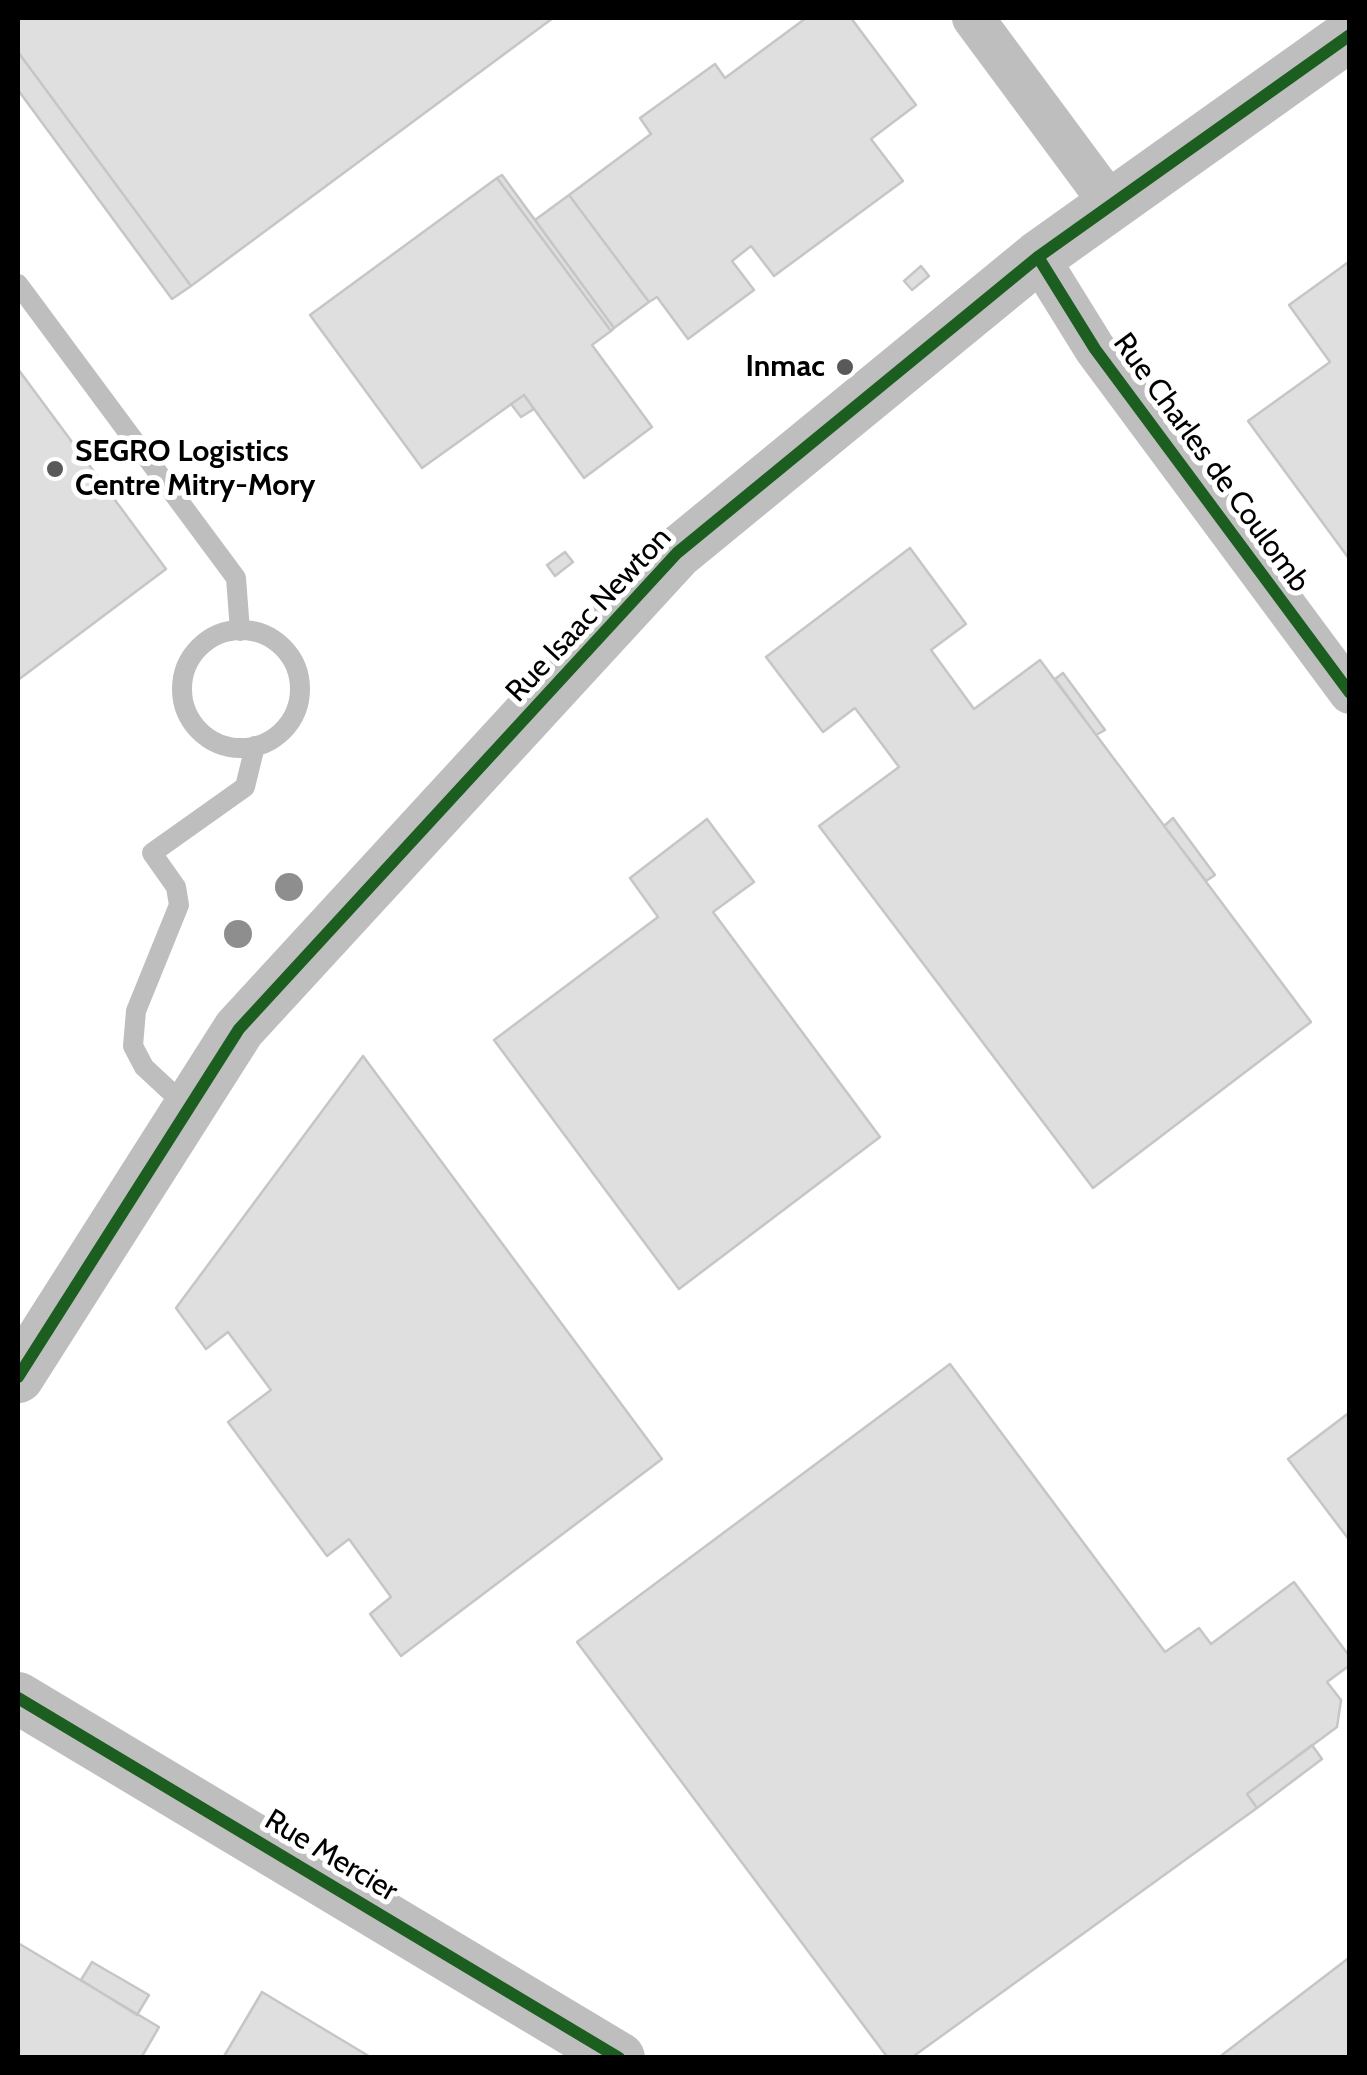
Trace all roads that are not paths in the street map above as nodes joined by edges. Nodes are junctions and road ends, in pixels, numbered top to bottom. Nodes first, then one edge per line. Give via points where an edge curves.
1 (972, 18) edge
2 (1350, 35) edge
3 (1110, 204) junction
4 (1038, 257) junction
5 (18, 284) edge
6 (240, 631) junction
7 (1350, 693) edge
8 (255, 746) junction
9 (189, 1108) junction
10 (18, 1377) edge
11 (18, 1698) edge
12 (620, 2058) edge

1 - 3 street
2 - 3 street, Rue Isaac Newton
3 - 4 street, Rue Isaac Newton
4 - 7 street, Rue Charles de Coulomb via 1095,349
4 - 9 street, Rue Isaac Newton via 677,554 239,1028
5 - 6 lane via 236,578
6 - 8 lane via 271,638 285,651 300,686 292,719
6 - 8 lane via 199,647 188,663 183,700 201,734 234,748
8 - 9 lane via 246,787 152,853 176,886 179,905 136,1011 133,1046 144,1067
9 - 10 street, Rue Isaac Newton
11 - 12 street, Rue Mercier

